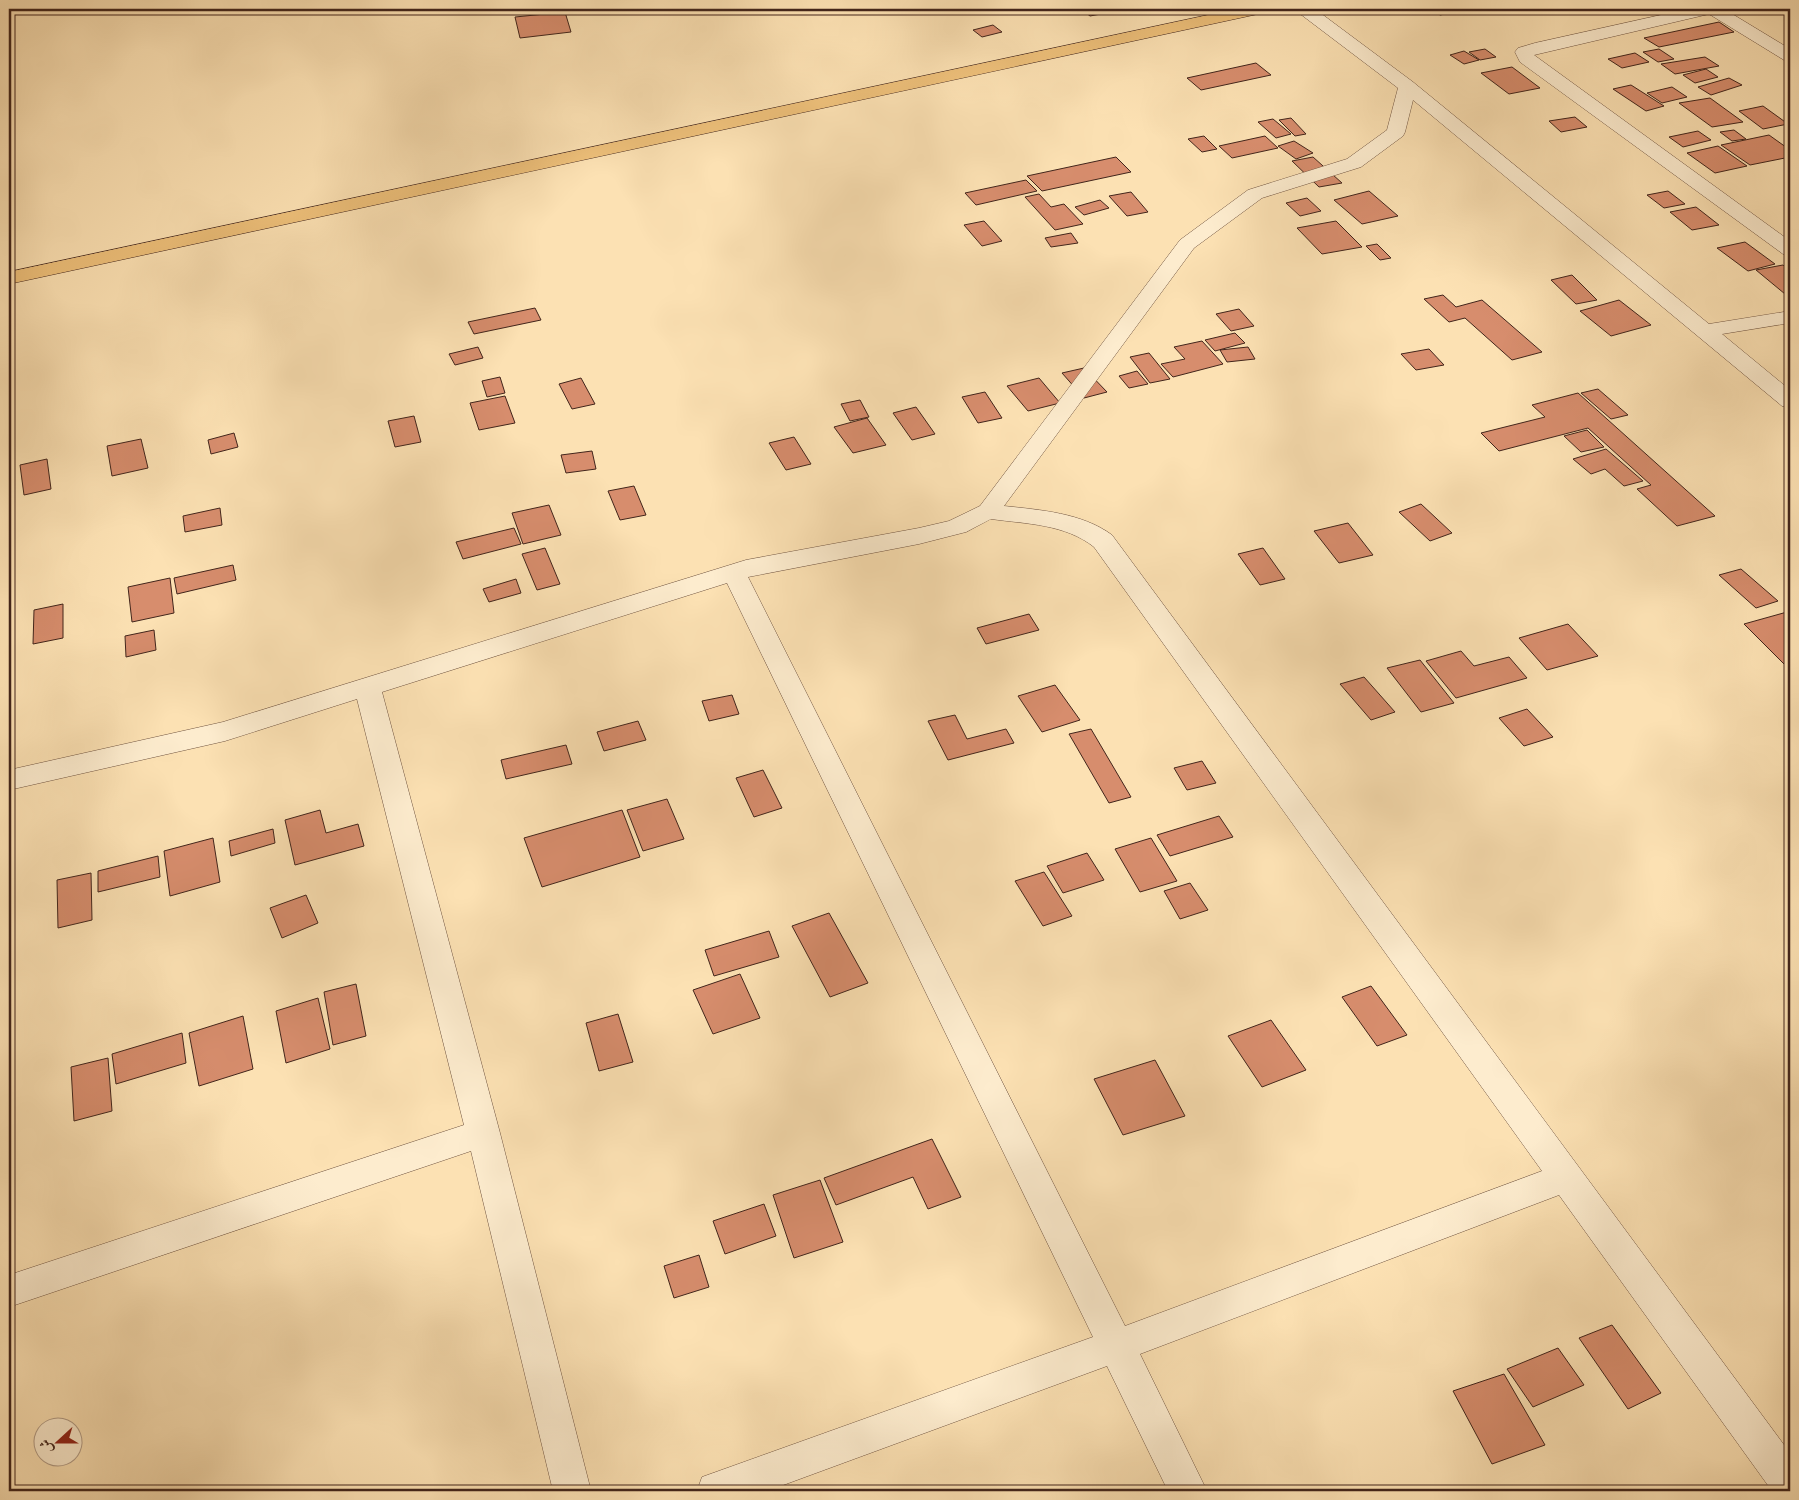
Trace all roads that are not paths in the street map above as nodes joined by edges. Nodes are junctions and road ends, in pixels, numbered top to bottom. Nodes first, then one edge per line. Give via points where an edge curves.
1 (1258, 9) edge
2 (1304, 9) edge
3 (1711, 9) edge
4 (1790, 56) edge
5 (1407, 86) junction
6 (1790, 250) edge
7 (9, 278) edge
8 (1790, 317) edge
9 (1703, 332) junction
10 (1790, 401) edge
11 (988, 511) junction
12 (734, 573) junction
13 (367, 687) junction
14 (9, 780) edge
15 (483, 1133) junction
16 (1566, 1177) junction
17 (9, 1291) edge
18 (1116, 1346) junction
19 (1790, 1484) edge
20 (572, 1491) edge
21 (716, 1491) edge
22 (1188, 1491) edge

1 - 7 main road
2 - 5 street
3 - 4 street
3 - 6 street via 1524,52 1526,58
5 - 9 street
5 - 11 street via 1396,132 1354,163 1255,194 1187,244
8 - 9 street
9 - 10 street
11 - 12 street via 957,527 755,566
11 - 16 street via 1073,524 1095,533
12 - 13 street
12 - 18 street
13 - 14 street via 225,731
13 - 15 street
15 - 17 street
15 - 20 street
16 - 18 street
16 - 19 street
18 - 21 street
18 - 22 street

